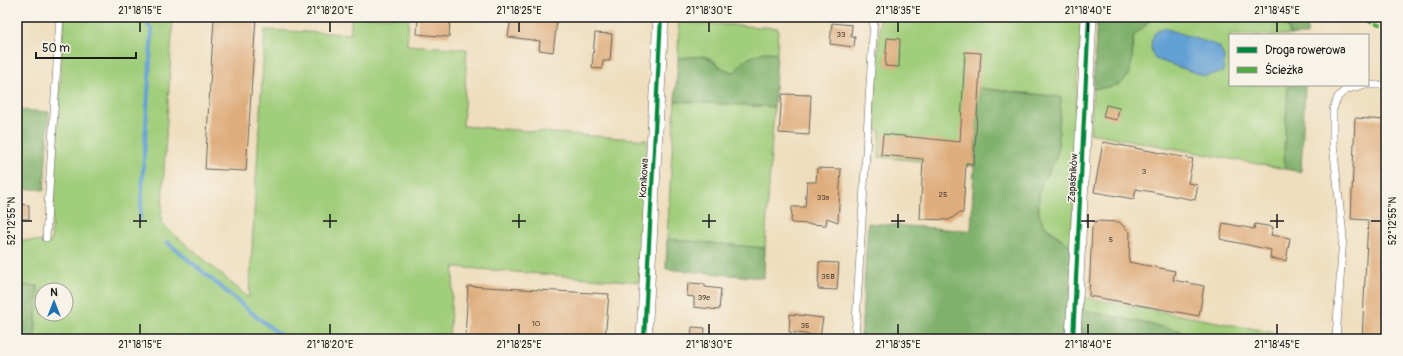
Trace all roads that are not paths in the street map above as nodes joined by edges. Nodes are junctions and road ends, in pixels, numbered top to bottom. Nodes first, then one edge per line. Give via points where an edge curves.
1 (60, 17) edge
2 (661, 17) edge
3 (874, 17) edge
4 (1089, 17) edge
5 (1369, 85) edge
6 (1386, 85) edge
7 (1359, 86) edge
8 (46, 238) dead end
9 (644, 339) edge
10 (855, 339) edge
11 (1073, 339) edge
12 (1336, 339) edge

1 - 8 lane
2 - 9 street, Konikowa
3 - 10 lane
4 - 11 street, Zapaśników
5 - 6 lane
7 - 12 lane via 1345,90 1338,97 1333,109 1333,144 1343,236

